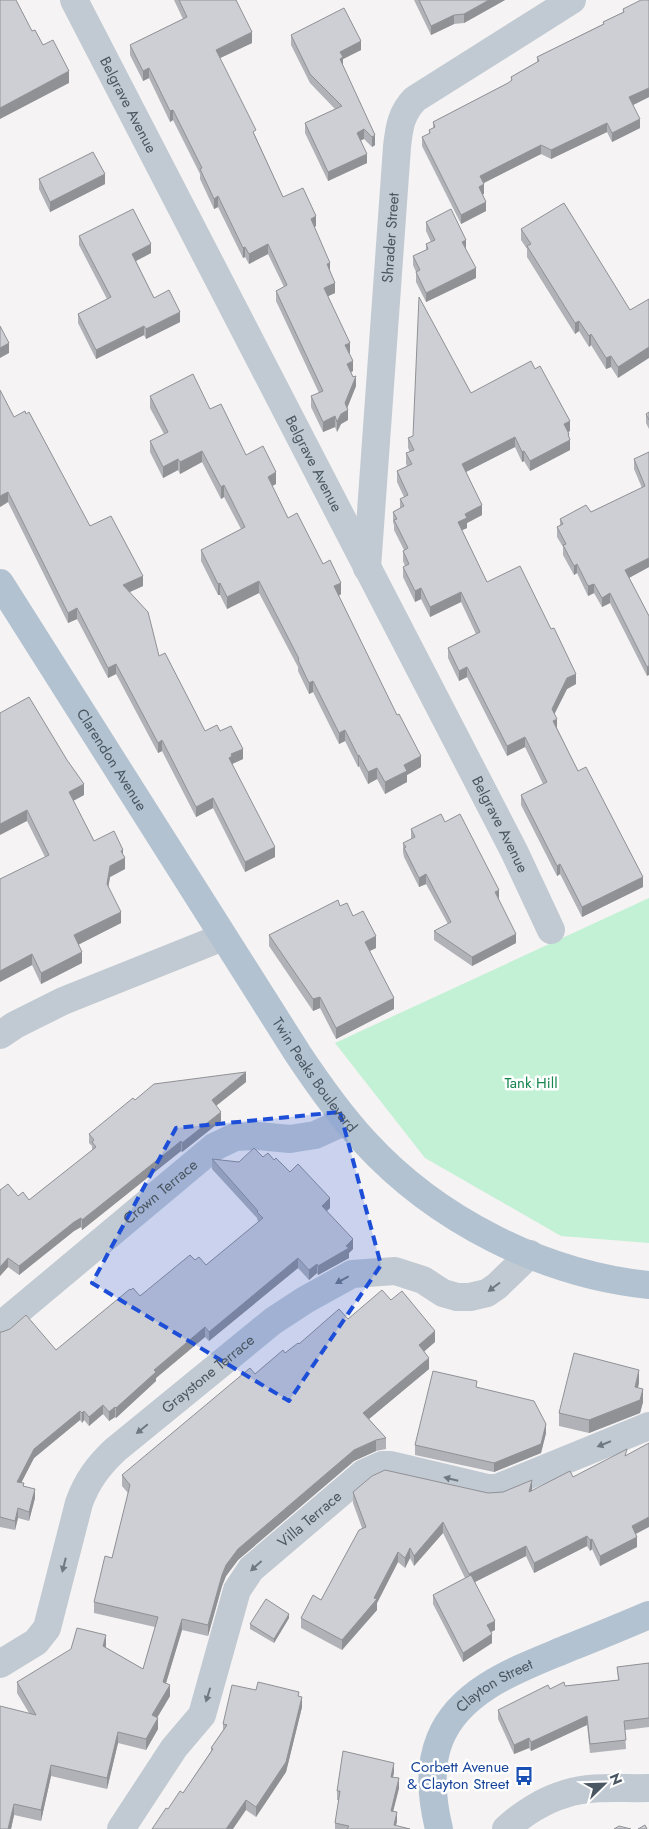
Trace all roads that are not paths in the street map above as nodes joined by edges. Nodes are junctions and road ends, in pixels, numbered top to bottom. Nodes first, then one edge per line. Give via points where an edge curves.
1 (74, 0) edge
2 (572, 0) edge
3 (367, 568) junction
4 (0, 583) edge
5 (551, 930) dead end
6 (223, 937) junction
7 (0, 1035) edge
8 (346, 1121) junction
9 (530, 1254) junction
10 (649, 1285) edge
11 (0, 1326) edge
12 (649, 1426) edge
13 (649, 1616) edge
14 (0, 1664) edge
15 (649, 1788) edge
16 (121, 1829) edge
17 (439, 1829) edge
18 (506, 1829) edge

1 - 3 street, Belgrave Avenue
2 - 3 street, Shrader Street via 415,99 401,117
3 - 5 street, Belgrave Avenue via 514,851
4 - 6 main road, Clarendon Avenue
6 - 7 street via 63,1001
6 - 8 main road, Twin Peaks Boulevard via 312,1076
8 - 9 main road, Twin Peaks Boulevard via 382,1159 445,1210 480,1231
8 - 11 street, Crown Terrace via 315,1135 290,1139 235,1137 214,1147
9 - 10 main road, Twin Peaks Boulevard via 578,1272
9 -> 14 street, Graystone Terrace via 497,1286 470,1297 442,1292 422,1280 395,1271 352,1274 273,1321 102,1462 84,1488 79,1503 47,1628 36,1642
12 -> 16 street, Villa Terrace via 497,1488 391,1465 364,1474 251,1569 237,1590 202,1715 174,1748
13 - 17 main road, Clayton Street via 508,1674 485,1688 450,1720 434,1760 432,1786
15 - 18 street via 565,1793 525,1814

